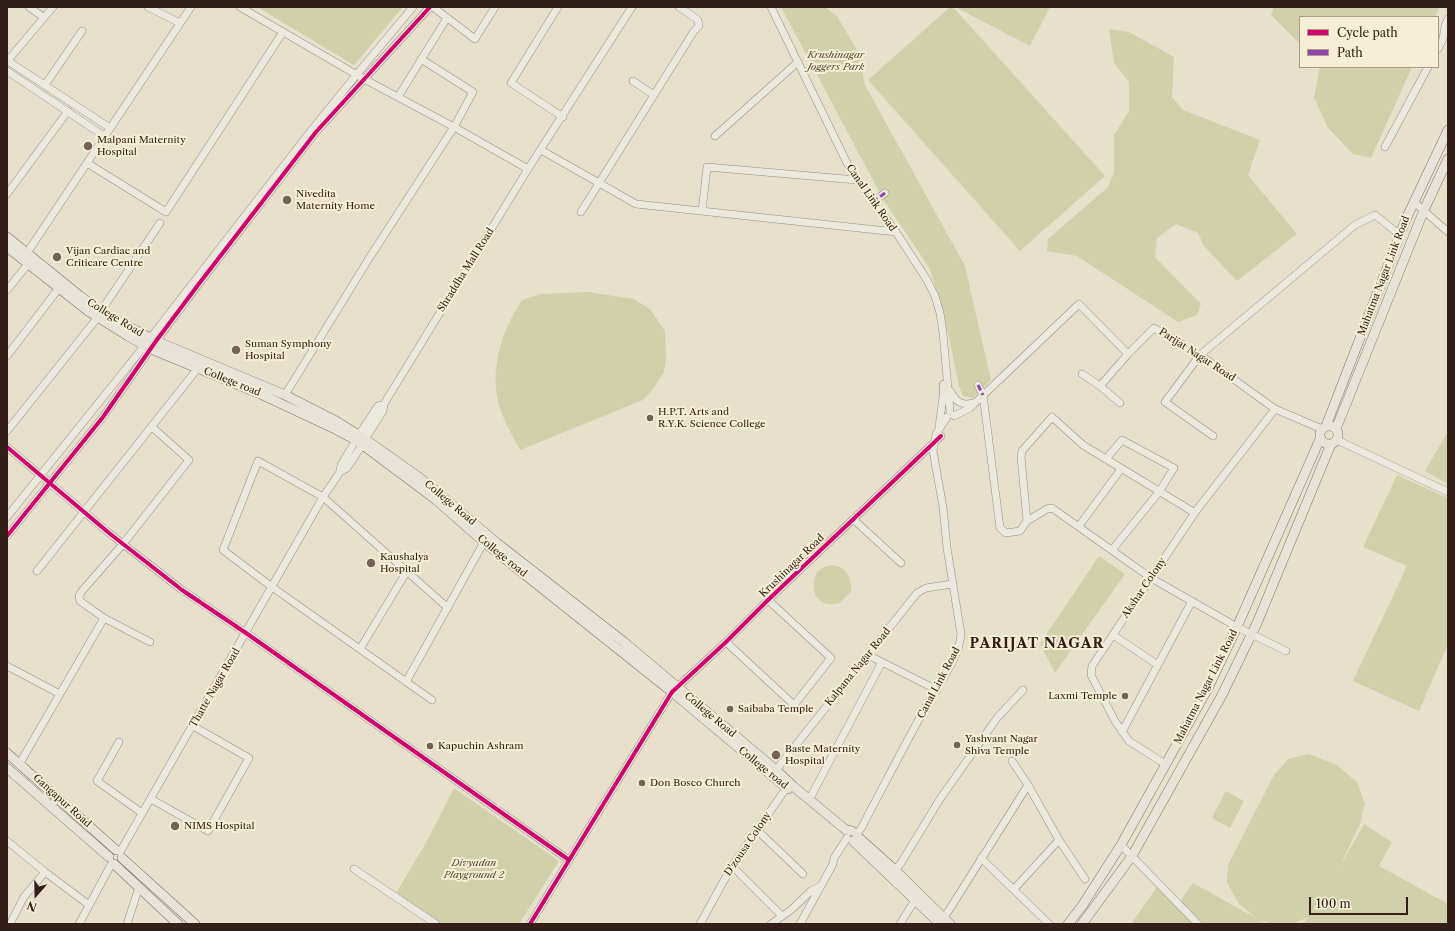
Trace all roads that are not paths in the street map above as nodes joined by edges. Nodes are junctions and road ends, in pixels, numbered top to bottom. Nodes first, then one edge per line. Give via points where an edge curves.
1 (29, 7) edge
2 (53, 7) edge
3 (148, 7) edge
4 (191, 7) edge
5 (240, 7) edge
6 (413, 7) edge
7 (430, 7) edge
8 (433, 7) edge
9 (495, 7) edge
10 (558, 7) edge
11 (632, 7) edge
12 (680, 7) edge
13 (771, 7) edge
14 (43, 17) junction
15 (447, 18) junction
16 (1448, 19) edge
17 (180, 23) junction
18 (82, 31) dead end
19 (284, 32) junction
20 (1446, 32) edge
21 (1439, 47) edge
22 (421, 59) junction
23 (798, 62) junction
24 (8, 64) edge
25 (1427, 68) edge
26 (356, 74) junction
27 (364, 79) junction
28 (633, 81) dead end
29 (45, 85) junction
30 (654, 94) junction
31 (398, 97) junction
32 (68, 111) junction
33 (563, 117) junction
34 (454, 127) junction
35 (110, 128) junction
36 (1448, 130) edge
37 (104, 136) junction
38 (715, 136) dead end
39 (1385, 147) dead end
40 (542, 150) junction
41 (1448, 159) edge
42 (87, 163) junction
43 (528, 169) junction
44 (857, 180) junction
45 (599, 183) junction
46 (885, 193) dead end
47 (7, 194) edge
48 (873, 202) junction
49 (1414, 202) junction
50 (1424, 210) junction
51 (702, 211) junction
52 (581, 212) dead end
53 (160, 223) dead end
54 (896, 232) junction
55 (1448, 232) edge
56 (1400, 236) junction
57 (7, 237) edge
58 (7, 247) edge
59 (27, 253) junction
60 (28, 264) junction
61 (59, 288) junction
62 (7, 290) edge
63 (100, 314) junction
64 (150, 343) junction
65 (1128, 354) junction
66 (1200, 355) junction
67 (7, 356) edge
68 (198, 368) junction
69 (1082, 374) dead end
70 (978, 385) dead end
71 (1100, 386) junction
72 (258, 388) junction
73 (946, 388) junction
74 (285, 395) junction
75 (983, 395) junction
76 (1120, 403) dead end
77 (971, 404) junction
78 (1275, 409) junction
79 (950, 415) junction
80 (152, 427) junction
81 (1324, 427) junction
82 (1336, 429) junction
83 (7, 431) edge
84 (938, 433) junction
85 (1213, 436) dead end
86 (1320, 439) junction
87 (361, 440) junction
88 (1334, 442) junction
89 (934, 443) junction
90 (7, 447) edge
91 (924, 452) junction
92 (1106, 459) junction
93 (937, 469) junction
94 (1121, 469) junction
95 (340, 472) joint
96 (41, 475) junction
97 (49, 483) junction
98 (1159, 492) junction
99 (1448, 492) edge
100 (323, 497) junction
101 (83, 511) junction
102 (1195, 513) junction
103 (7, 517) edge
104 (853, 519) junction
105 (1027, 521) junction
106 (1079, 526) junction
107 (7, 536) edge
108 (484, 542) junction
109 (123, 544) junction
110 (1112, 550) junction
111 (901, 563) dead end
112 (37, 571) dead end
113 (407, 571) junction
114 (1151, 578) junction
115 (952, 584) junction
116 (272, 587) junction
117 (768, 600) junction
118 (1192, 601) junction
119 (448, 608) junction
120 (104, 618) junction
121 (1237, 626) junction
122 (246, 633) junction
123 (1113, 634) junction
124 (1251, 634) junction
125 (150, 642) dead end
126 (726, 642) junction
127 (360, 649) junction
128 (1286, 650) dead end
129 (868, 655) junction
130 (882, 662) junction
131 (1158, 665) junction
132 (7, 666) edge
133 (406, 682) junction
134 (675, 690) junction
135 (936, 690) junction
136 (1023, 690) dead end
137 (60, 694) junction
138 (432, 700) dead end
139 (193, 726) junction
140 (1122, 732) junction
141 (119, 742) dead end
142 (7, 753) edge
143 (1012, 761) dead end
144 (20, 763) junction
145 (1165, 764) junction
146 (7, 768) edge
147 (776, 770) junction
148 (1028, 785) junction
149 (787, 788) junction
150 (151, 799) junction
151 (809, 800) junction
152 (142, 813) junction
153 (757, 830) junction
154 (852, 836) junction
155 (1059, 840) junction
156 (7, 841) edge
157 (1121, 845) junction
158 (119, 853) junction
159 (1132, 856) junction
160 (981, 858) junction
161 (569, 860) junction
162 (112, 861) junction
163 (732, 866) junction
164 (354, 869) dead end
165 (895, 870) junction
166 (45, 872) junction
167 (804, 874) dead end
168 (1085, 879) dead end
169 (821, 886) junction
170 (139, 888) junction
171 (1014, 889) junction
172 (915, 900) junction
173 (89, 905) junction
174 (782, 916) junction
175 (945, 922) edge
176 (10, 924) edge
177 (79, 924) edge
178 (127, 924) edge
179 (178, 924) edge
180 (195, 924) edge
181 (436, 924) edge
182 (530, 924) edge
183 (700, 924) edge
184 (771, 924) edge
185 (800, 924) edge
186 (900, 924) edge
187 (1050, 924) edge
188 (1068, 924) edge
189 (1082, 924) edge
190 (1198, 924) edge

1 - 14 street
2 - 14 street
3 - 17 street
4 - 17 street
5 - 19 street
6 - 26 street
7 - 27 street
8 - 15 street
9 - 15 street via 474,39
10 - 33 street via 511,84
11 - 33 street
12 - 30 street via 698,20 699,26
13 - 23 street, Canal Link Road
14 - 24 street
15 - 22 street
16 - 20 street
17 - 35 street
18 - 29 street
19 - 26 street
19 - 42 street via 166,212
20 - 21 street
22 - 31 street
22 - 34 street via 473,92
23 - 38 street
23 - 44 street, Canal Link Road
24 - 29 street
24 - 32 street
25 - 39 street
26 - 27 street
26 - 64 street
27 - 31 street
27 - 64 street via 316,132
28 - 30 street
29 - 35 street
30 - 45 street
31 - 34 street
32 - 37 street
32 - 47 street
33 - 40 street
34 - 43 street
34 - 74 street
35 - 37 street
36 - 49 main road, Mahatma Nagar Link Road
37 - 42 street
40 - 43 street, Shraddha Mall Road
40 - 45 street
41 - 50 main road, Mahatma Nagar Link Road
42 - 59 street
43 - 87 street, Shraddha Mall Road via 384,404 378,406
44 - 48 street, Canal Link Road
44 - 51 street via 707,167
45 - 51 street via 636,204
45 - 52 street
46 - 48 street
48 - 54 street, Canal Link Road
49 - 50 street
49 - 56 main road, Mahatma Nagar Link Road
50 - 55 street
50 - 82 main road, Mahatma Nagar Link Road
51 - 54 street
53 - 63 street
54 - 73 street, Canal Link Road via 927,280 940,313 944,333
56 - 66 street via 1375,215 1354,225
56 - 81 main road, Mahatma Nagar Link Road
57 - 59 main road, College Road
58 - 60 main road, College road
59 - 63 main road, College Road
60 - 61 main road, College road
60 - 62 street
61 - 63 main road, College road
61 - 67 street
63 - 64 main road, College road via 128,336
63 - 83 street
64 - 68 main road, College road
64 - 72 main road, College Road
64 - 96 street
64 - 97 street via 103,417
65 - 66 street, Parijat Nagar Road via 1154,328
65 - 71 street
65 - 75 street via 1080,304
66 - 78 street, Parijat Nagar Road
66 - 85 street via 1165,402
68 - 72 main road, College road
68 - 80 street
69 - 71 street
70 - 75 street
71 - 76 street
72 - 74 main road, College Road
72 - 87 main road, College road
73 - 77 street via 956,400
73 - 79 street
73 - 84 street, Canal Link Road
74 - 87 main road, College Road via 336,421
75 - 77 street
75 - 105 street via 1000,528 1006,533 1020,531
77 - 79 street
78 - 81 street, Parijat Nagar Road
78 - 102 street, Akshar Colony
79 - 84 street, Canal Link Road
80 - 101 street
80 - 109 street via 189,460
81 - 82 main road via 1332,426
81 - 86 main road via 1319,433
82 - 88 main road via 1338,434
84 - 89 street, Canal Link Road
84 - 91 street
84 - 93 street, Canal Link Road
86 - 88 main road via 1324,443
86 - 121 main road, Mahatma Nagar Link Road
87 - 95 street, Shraddha Mall Road via 347,468
87 - 108 main road, College road
87 - 134 main road, College Road via 420,478 497,543 624,642
88 - 99 street
88 - 124 main road, Mahatma Nagar Link Road
89 - 91 street
89 - 93 street, Canal Link Road
90 - 96 street
91 - 104 street, Krushinagar Road
92 - 94 street
92 - 98 street via 1122,440 1174,468
92 - 105 street via 1083,445 1052,417 1022,451
93 - 115 street, Canal Link Road
94 - 98 street
94 - 106 street
95 - 100 street, Thatte Nagar Road
96 - 97 street
96 - 103 street
97 - 101 street
97 - 107 street
98 - 102 street
98 - 110 street
100 - 113 street
100 - 116 street, Thatte Nagar Road
100 - 116 street via 258,461 224,550
101 - 109 street
101 - 112 street
102 - 114 street, Akshar Colony
104 - 111 street
104 - 117 street, Krushinagar Road
105 - 106 street via 1052,508
106 - 110 street
108 - 119 street
108 - 134 main road, College road
109 - 120 street via 79,596 80,601
109 - 122 street via 182,590
110 - 114 street
113 - 119 street
113 - 127 street
114 - 118 street
114 - 123 street, Akshar Colony
115 - 129 street, Kalpana Nagar Road via 926,588 917,593
115 - 135 street, Canal Link Road via 961,634 960,644
116 - 122 street, Thatte Nagar Road
116 - 127 street
117 - 126 street, Krushinagar Road
117 - 126 street via 831,658 794,705
118 - 121 street
118 - 131 street
119 - 133 street
120 - 125 street
120 - 137 street
121 - 124 street
121 - 145 main road, Mahatma Nagar Link Road via 1208,688
122 - 139 street, Thatte Nagar Road
122 - 161 street
123 - 131 street
123 - 140 street, Akshar Colony via 1092,666 1091,675
124 - 128 street
124 - 159 main road, Mahatma Nagar Link Road via 1222,695
126 - 134 street, Krushinagar Road
127 - 133 street
129 - 130 street
129 - 147 street, Kalpana Nagar Road
130 - 135 street
130 - 151 street
131 - 140 street
132 - 137 street
133 - 138 street
134 - 147 main road, College Road
134 - 149 main road, College road
134 - 161 street, Krushinagar Road
135 - 154 street, Canal Link Road via 862,827
136 - 165 street via 997,718 940,799
137 - 144 street
139 - 150 street, Thatte Nagar Road
139 - 150 street via 249,758 208,831
140 - 145 street, Akshar Colony via 1129,741
141 - 152 street via 96,781
142 - 144 main road, Gangapur Road
143 - 148 street
144 - 158 main road, Gangapur Road
145 - 157 main road, Mahatma Nagar Link Road
146 - 162 main road, Gangapur Road
147 - 151 main road, College Road
148 - 155 street
148 - 160 street
149 - 153 street, D'zousa Colony
149 - 154 main road, College road
150 - 152 street, Thatte Nagar Road
151 - 154 main road, College Road
152 - 158 street, Thatte Nagar Road
153 - 163 street, D'zousa Colony
153 - 167 street
154 - 165 main road, College Road
154 - 169 street, Canal Link Road
154 - 172 main road, College road
155 - 168 street
155 - 171 street
156 - 166 street
157 - 159 street
157 - 188 main road, Mahatma Nagar Link Road
158 - 162 main road via 120,862
158 - 180 main road, Gangapur Road
159 - 189 main road, Mahatma Nagar Link Road
159 - 190 street
160 - 171 street
160 - 175 street
161 - 182 street, Krushinagar Road
162 - 170 main road, Gangapur Road
162 - 173 street
163 - 174 street
163 - 183 street, D'zousa Colony
164 - 181 street
165 - 175 main road, College Road
166 - 173 street
166 - 176 street via 24,897
169 - 174 street via 811,891
169 - 185 street, Canal Link Road
170 - 178 street
170 - 179 main road, Gangapur Road
171 - 187 street
172 - 175 main road, College road
172 - 186 street
173 - 177 street
174 - 184 street

